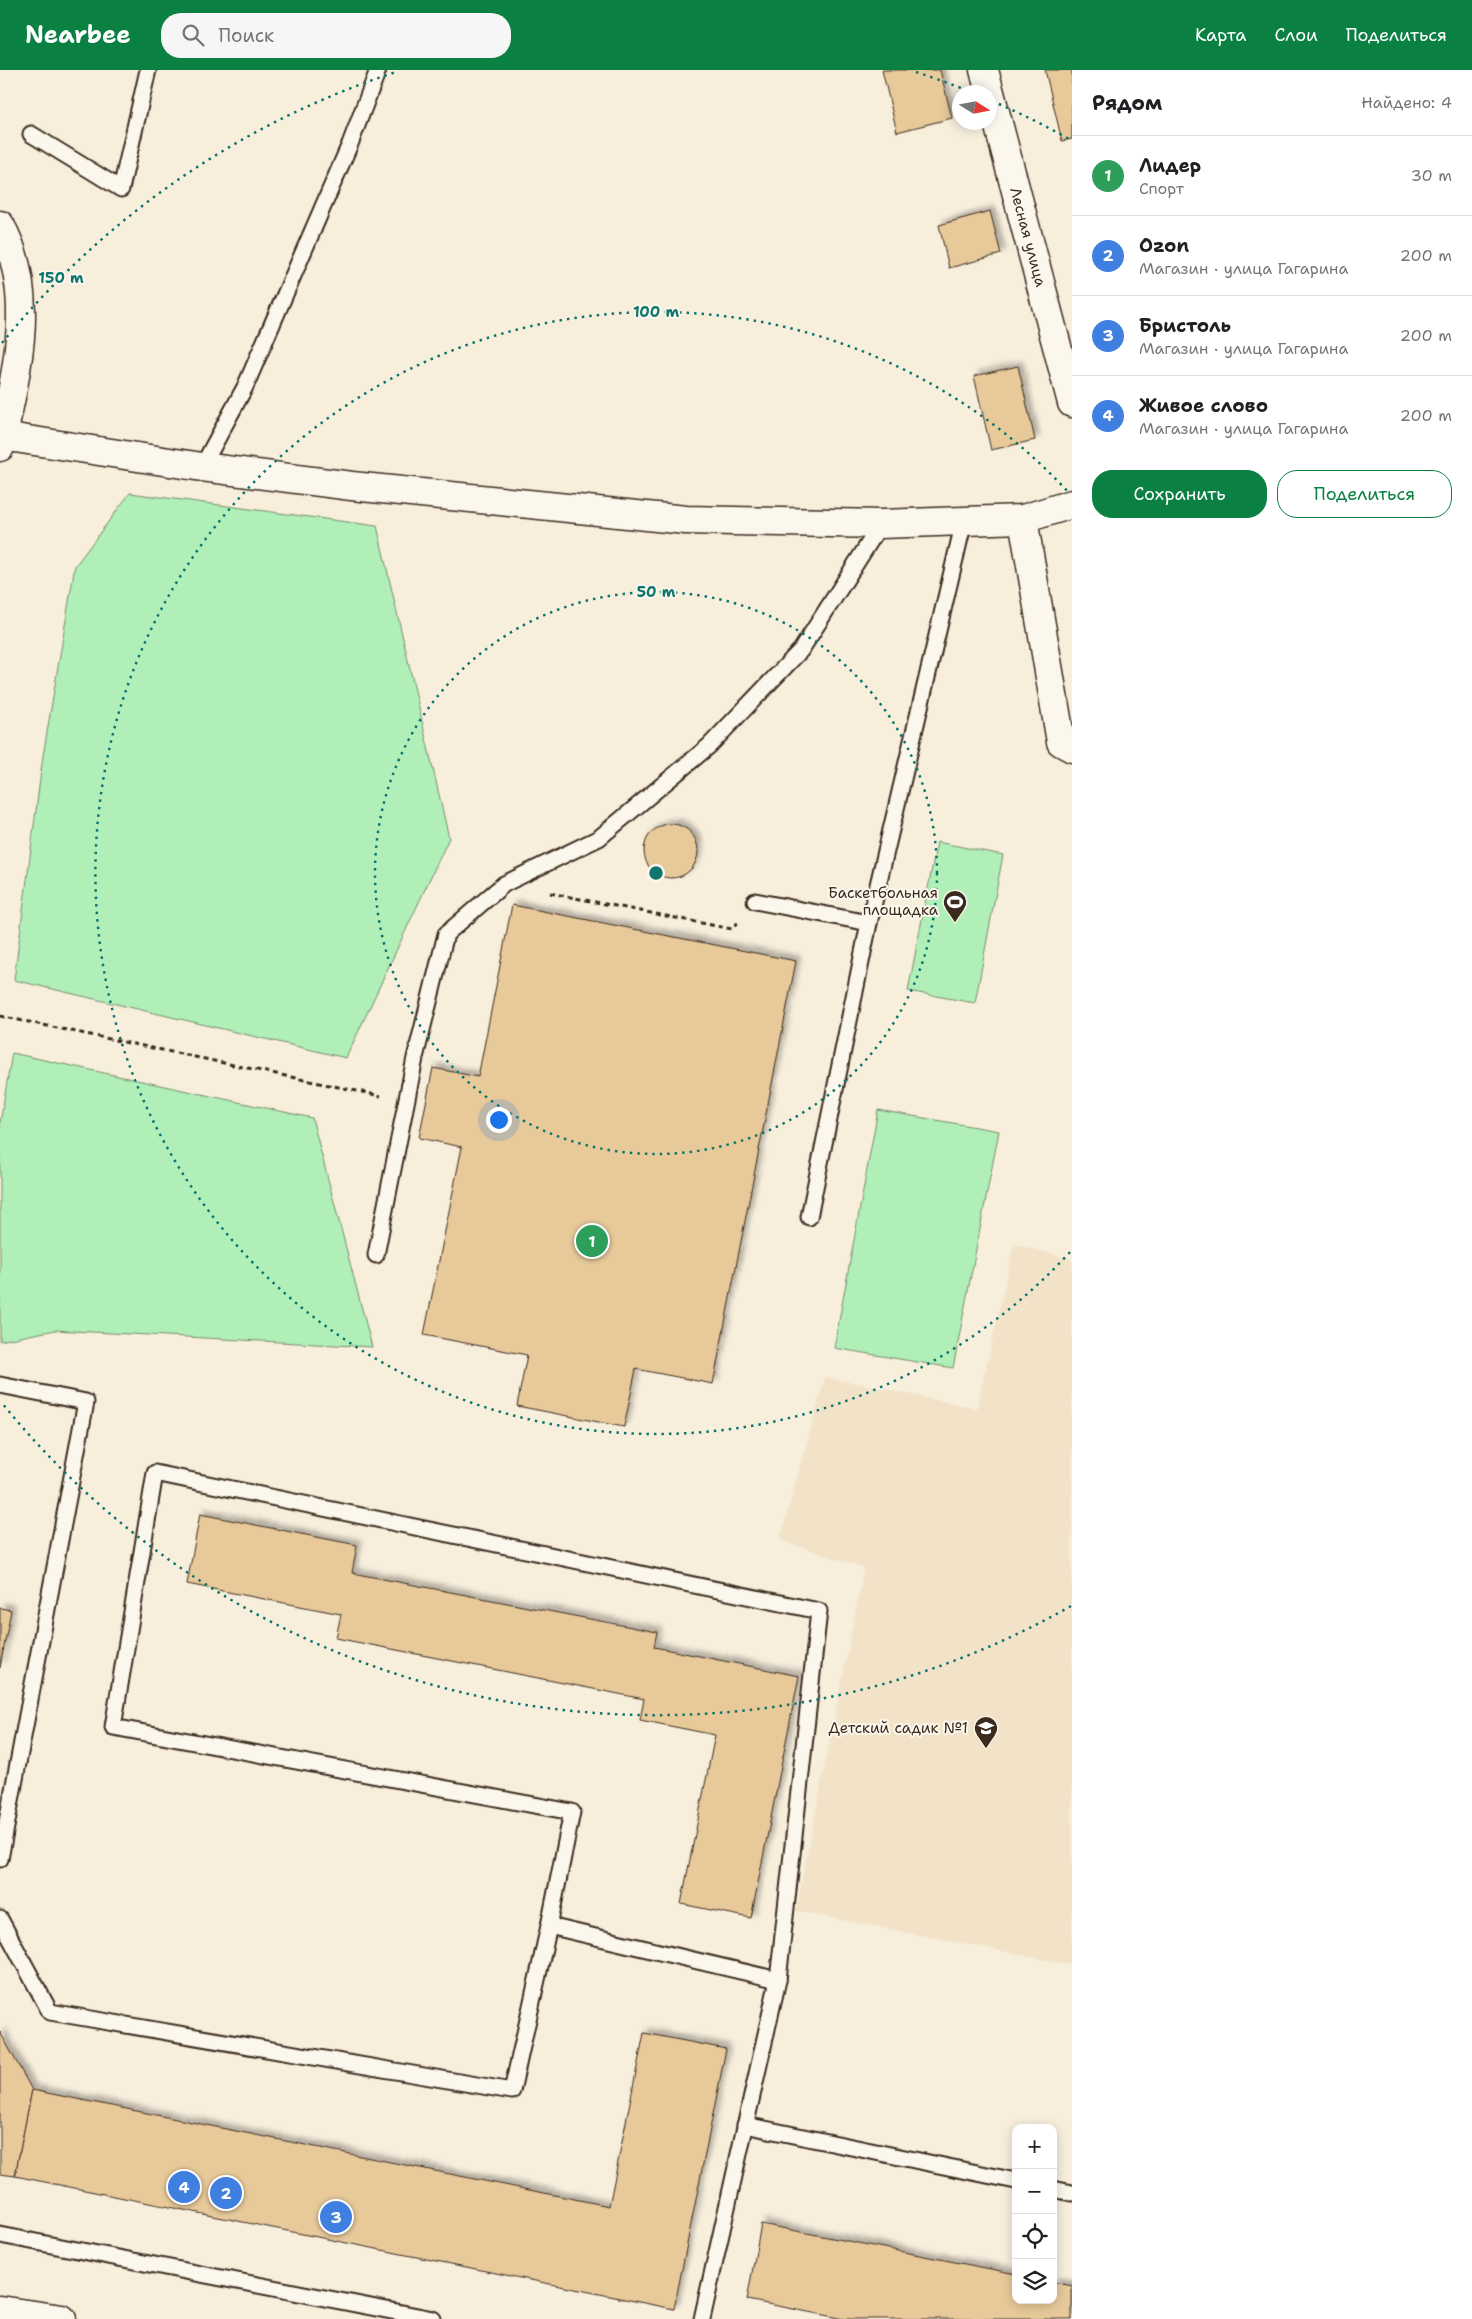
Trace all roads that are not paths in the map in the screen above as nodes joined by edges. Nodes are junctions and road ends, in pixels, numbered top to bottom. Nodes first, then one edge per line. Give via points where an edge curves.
1 (148, 70) edge
2 (378, 70) edge
3 (984, 70) edge
4 (31, 134) dead end
5 (5, 234) edge
6 (1072, 403) edge
7 (1, 442) edge
8 (202, 467) junction
9 (1072, 504) edge
10 (1023, 518) junction
11 (964, 521) junction
12 (880, 524) junction
13 (1072, 748) edge
14 (755, 901) dead end
15 (869, 923) junction
16 (810, 1218) dead end
17 (376, 1255) dead end
18 (0, 1385) edge
19 (0, 1859) edge
20 (0, 1919) edge
21 (549, 1926) junction
22 (778, 1980) junction
23 (745, 2126) junction
24 (1012, 2181) edge
25 (1057, 2190) edge
26 (1072, 2193) edge
27 (0, 2235) edge
28 (0, 2310) edge
29 (62, 2319) edge
30 (433, 2319) edge
31 (702, 2319) edge

1 - 4 lane via 120,189
2 - 8 lane via 350,144 245,386
3 - 6 street, Лесная улица
5 - 7 street via 20,293 20,351
7 - 8 street
8 - 12 street via 352,486 686,520
9 - 10 street
10 - 11 street
10 - 13 street via 1061,742
11 - 12 street
11 - 15 lane
12 - 17 lane via 801,650 709,746 599,838 504,884 446,934 415,1058
14 - 15 lane
15 - 16 lane
18 - 19 lane via 86,1402
20 - 21 lane via 50,2012 512,2091
21 - 22 lane
21 - 22 lane via 572,1812 113,1727 155,1473 819,1611
22 - 23 lane
23 - 24 lane
23 - 31 lane
25 - 26 lane
27 - 30 lane
28 - 29 street

